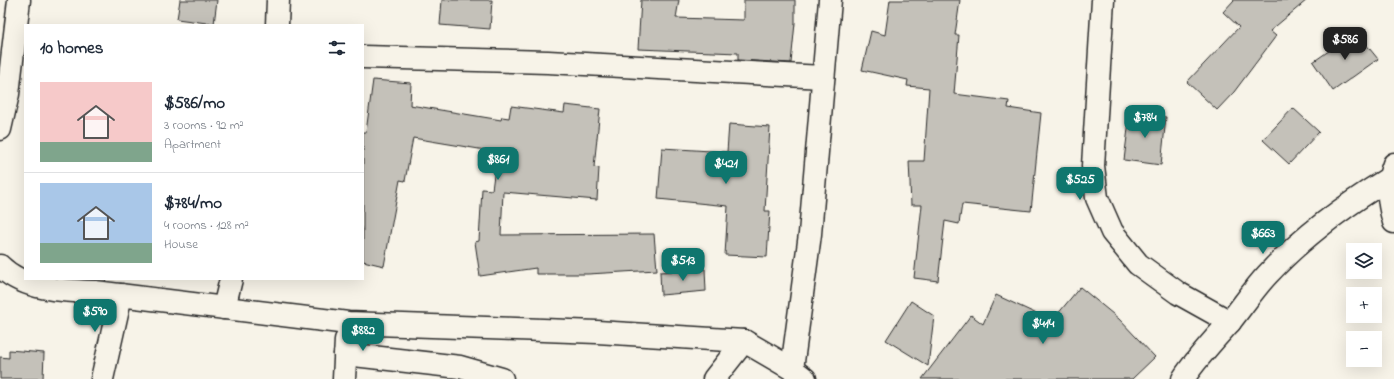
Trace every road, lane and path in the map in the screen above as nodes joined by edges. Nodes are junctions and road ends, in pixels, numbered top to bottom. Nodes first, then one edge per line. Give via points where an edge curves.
1 (19, 0) edge
2 (278, 0) edge
3 (830, 0) edge
4 (1103, 0) edge
5 (277, 24) edge
6 (364, 57) edge
7 (823, 77) junction
8 (0, 129) edge
9 (1391, 172) edge
10 (1394, 222) edge
11 (0, 266) edge
12 (231, 280) edge
13 (121, 295) junction
14 (224, 308) junction
15 (1230, 322) junction
16 (348, 323) junction
17 (744, 342) junction
18 (346, 354) junction
19 (798, 374) edge
20 (102, 379) edge
21 (344, 379) edge
22 (502, 379) edge
23 (714, 379) edge
24 (1183, 379) edge

1 - 8 street via 8,94
2 - 5 street
3 - 7 street
4 - 15 street via 1093,166 1097,198 1112,232 1138,264 1178,293
6 - 7 street via 548,62
7 - 19 street
9 - 10 street via 1389,203
9 - 15 street via 1290,251 1266,276
11 - 13 street via 25,282 56,290
12 - 14 street
13 - 14 street
13 - 20 street
14 - 16 street
15 - 24 street
16 - 17 street via 597,332
16 - 18 street
17 - 19 street
17 - 23 street
18 - 21 street
18 - 22 street via 460,367

